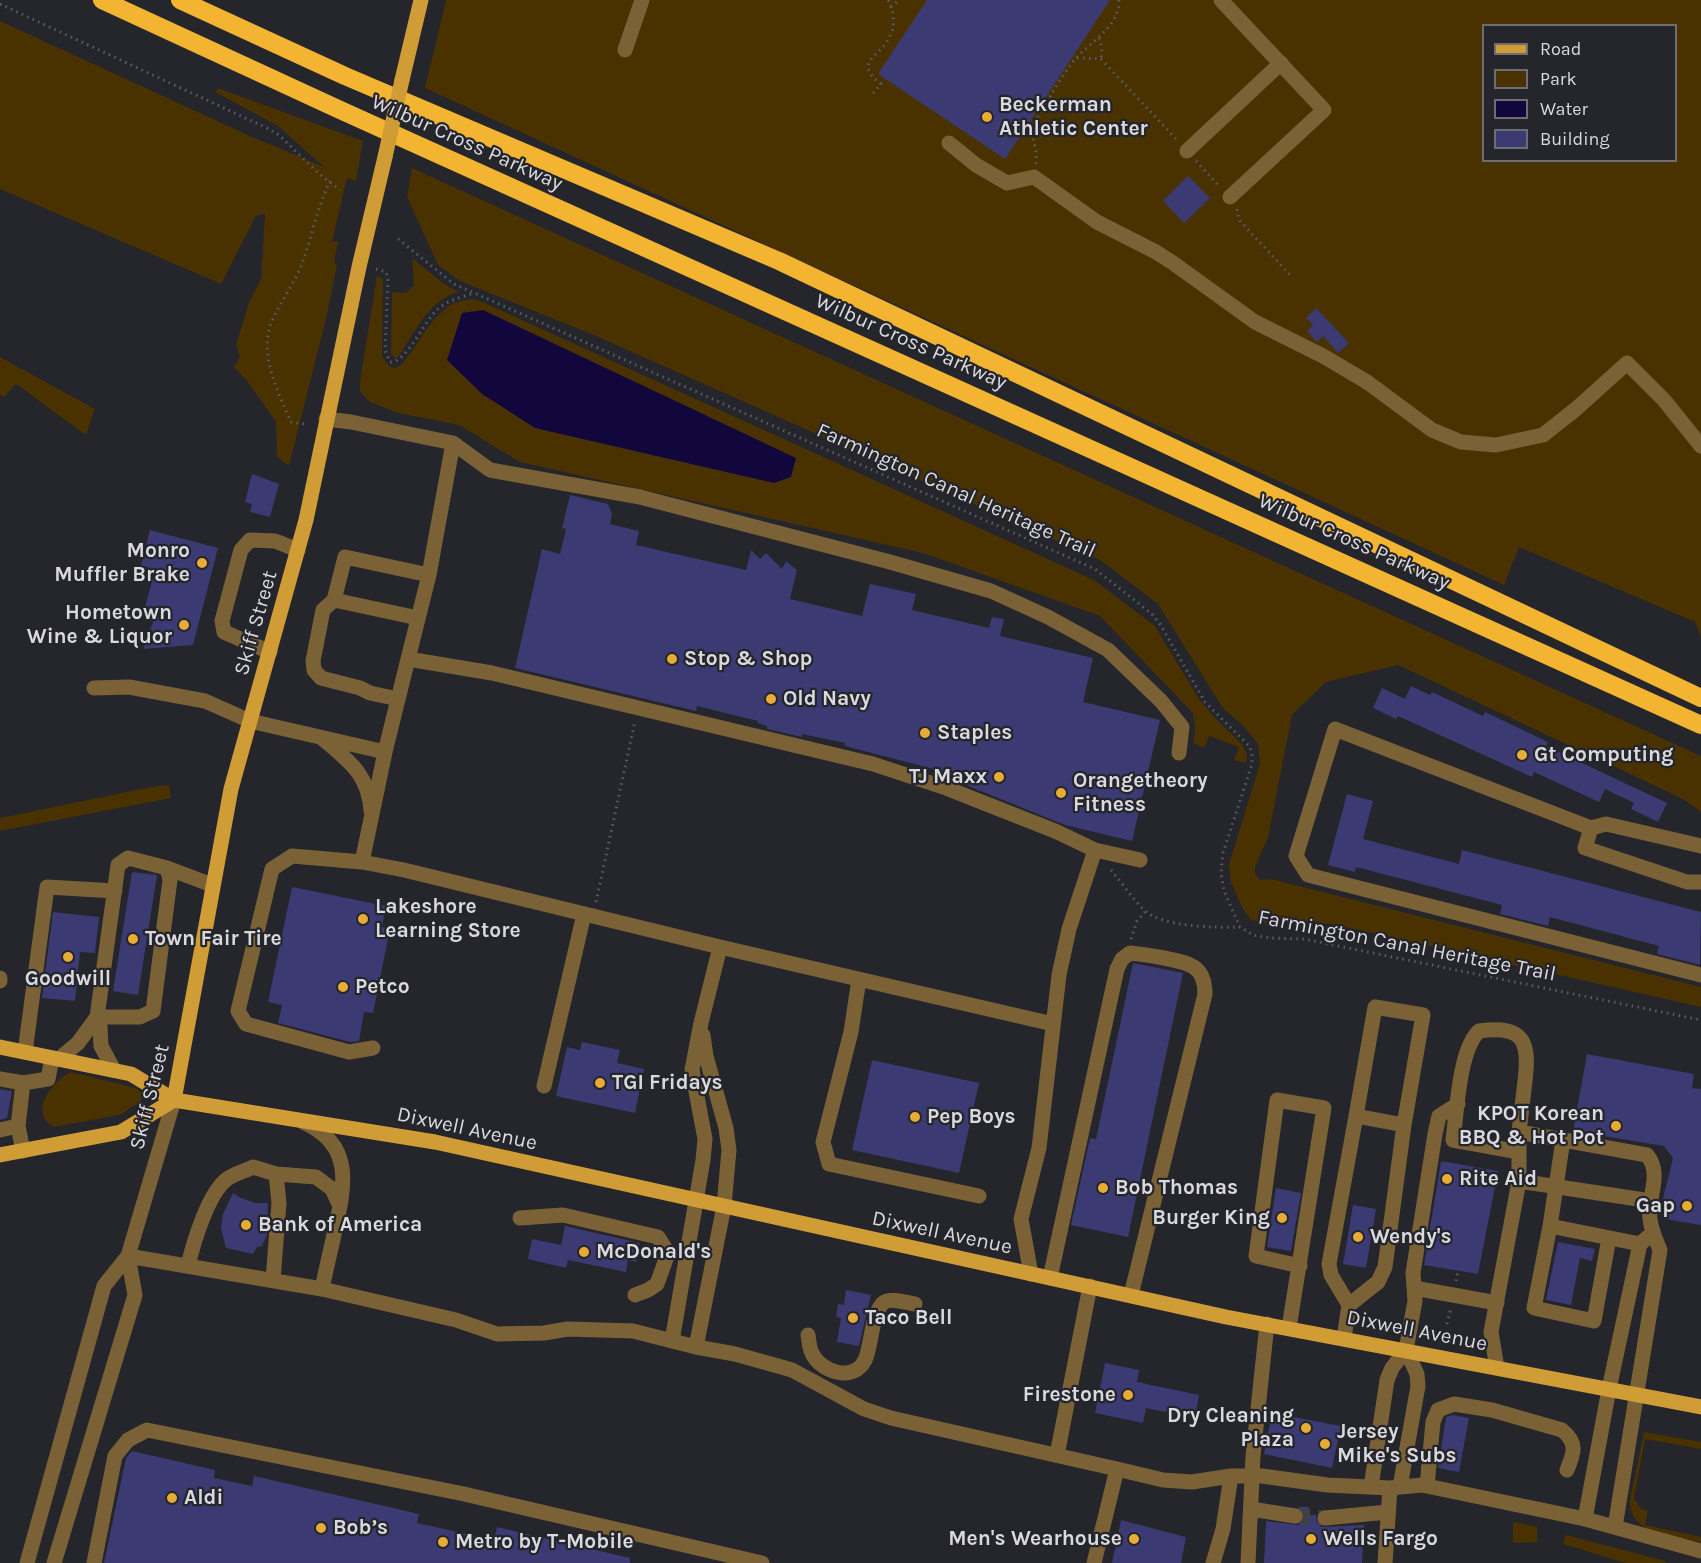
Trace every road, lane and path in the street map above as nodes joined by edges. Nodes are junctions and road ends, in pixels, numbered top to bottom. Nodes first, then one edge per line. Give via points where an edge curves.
1 (102, 0) edge
2 (180, 0) edge
3 (642, 0) edge
4 (888, 0) edge
5 (899, 0) edge
6 (1119, 0) edge
7 (1221, 0) edge
8 (417, 1) edge
9 (0, 4) edge
10 (891, 7) junction
11 (1099, 38) junction
12 (625, 50) dead end
13 (1077, 58) junction
14 (1101, 59) junction
15 (1281, 63) junction
16 (873, 93) dead end
17 (949, 143) dead end
18 (1187, 151) junction
19 (1034, 177) junction
20 (330, 181) junction
21 (340, 190) dead end
22 (1230, 197) junction
23 (398, 239) dead end
24 (376, 269) dead end
25 (1293, 278) dead end
26 (476, 293) junction
27 (326, 419) junction
28 (304, 424) dead end
29 (453, 443) junction
30 (1701, 446) edge
31 (298, 549) junction
32 (429, 575) junction
33 (334, 600) junction
34 (418, 618) junction
35 (270, 652) junction
36 (408, 659) junction
37 (94, 688) dead end
38 (1701, 698) edge
39 (398, 699) junction
40 (635, 720) dead end
41 (250, 721) junction
42 (1701, 725) edge
43 (321, 737) junction
44 (386, 752) junction
45 (1179, 753) dead end
46 (371, 820) junction
47 (1591, 828) junction
48 (1701, 846) edge
49 (1095, 850) junction
50 (1140, 860) dead end
51 (362, 862) junction
52 (167, 868) junction
53 (1701, 882) edge
54 (212, 885) junction
55 (115, 891) junction
56 (596, 904) dead end
57 (1145, 912) junction
58 (584, 914) junction
59 (1240, 927) junction
60 (720, 947) junction
61 (1130, 953) junction
62 (1701, 975) edge
63 (859, 979) junction
64 (97, 1017) junction
65 (1701, 1020) edge
66 (701, 1023) junction
67 (1053, 1024) junction
68 (0, 1047) edge
69 (373, 1048) dead end
70 (25, 1052) junction
71 (56, 1058) junction
72 (114, 1070) junction
73 (0, 1079) edge
74 (23, 1083) junction
75 (544, 1086) dead end
76 (174, 1100) junction
77 (1458, 1104) junction
78 (1356, 1116) junction
79 (292, 1118) junction
80 (1404, 1125) junction
81 (18, 1126) junction
82 (0, 1130) edge
83 (1519, 1132) junction
84 (1563, 1140) junction
85 (23, 1151) junction
86 (1519, 1152) junction
87 (0, 1155) edge
88 (276, 1174) junction
89 (1519, 1181) junction
90 (1557, 1186) junction
91 (979, 1196) dead end
92 (697, 1200) junction
93 (1650, 1201) junction
94 (340, 1206) junction
95 (724, 1206) junction
96 (520, 1218) dead end
97 (1550, 1226) junction
98 (1653, 1233) junction
99 (1610, 1238) junction
100 (1640, 1244) junction
101 (128, 1256) junction
102 (188, 1266) junction
103 (1300, 1266) junction
104 (1031, 1274) junction
105 (1050, 1278) junction
106 (273, 1280) junction
107 (1090, 1286) junction
108 (322, 1288) junction
109 (1414, 1288) junction
110 (635, 1295) dead end
111 (1131, 1295) junction
112 (1497, 1303) junction
113 (915, 1304) dead end
114 (1349, 1305) junction
115 (1268, 1324) junction
116 (1289, 1328) junction
117 (808, 1335) dead end
118 (1344, 1338) junction
119 (672, 1341) junction
120 (696, 1347) junction
121 (1406, 1350) junction
122 (1497, 1368) junction
123 (1609, 1389) junction
124 (1637, 1394) junction
125 (1701, 1407) edge
126 (1057, 1455) junction
127 (1117, 1469) junction
128 (1567, 1470) dead end
129 (1231, 1476) junction
130 (1252, 1476) junction
131 (1427, 1486) junction
132 (1371, 1487) junction
133 (1395, 1488) junction
134 (1251, 1509) junction
135 (1388, 1512) junction
136 (1295, 1516) tunnel mouth
137 (1325, 1518) tunnel mouth
138 (1585, 1519) junction
139 (1615, 1527) junction
140 (1701, 1551) edge
141 (27, 1563) edge
142 (54, 1563) edge
143 (94, 1563) edge
144 (762, 1563) edge
145 (1094, 1563) edge
146 (1213, 1563) edge
147 (1248, 1563) edge
148 (1385, 1563) edge

1 - 42 highway, Wilbur Cross Parkway
2 - 38 highway, Wilbur Cross Parkway via 345,76 779,261
3 - 12 street
4 - 10 path
5 - 10 path
6 - 11 path via 1114,20
7 - 15 street
8 - 27 main road, Skiff Street, bridge
9 - 20 path via 269,129
10 - 16 path via 894,18 889,39 868,63 872,77 881,84
11 - 13 path
11 - 14 path
13 - 14 path
13 - 19 path via 1032,129 1038,151
14 - 18 path
15 - 18 street
15 - 22 street via 1324,110
17 - 19 street via 975,165 1007,183
18 - 22 path
19 - 30 street via 1097,222 1173,263 1255,322 1323,356 1367,382 1432,430 1461,442 1496,444 1544,435 1627,363
20 - 21 path
20 - 28 path via 302,263 272,322 267,341 281,400 291,422
22 - 25 path via 1239,220
23 - 26 path, Farmington Canal Heritage Trail via 454,284
24 - 26 path via 386,272 388,279 385,350 390,362 405,356 441,305
26 - 59 path, Farmington Canal Heritage Trail via 1095,569 1152,614 1205,702 1250,747 1252,764 1221,865 1224,891
27 - 29 street
27 - 31 main road, Skiff Street
29 - 32 street
29 - 45 street via 490,470 640,497 991,591 1108,650 1182,727
31 - 35 main road, Skiff Street
31 - 35 street via 275,541 250,540 241,550 235,570 222,621 224,632
32 - 33 street via 345,557
32 - 34 street
33 - 34 street
33 - 39 street via 323,610 314,670 321,678
34 - 36 street
35 - 41 main road, Skiff Street
36 - 39 street
36 - 49 street via 503,675 873,764 946,788
37 - 41 street via 129,687 206,700
39 - 44 street
40 - 56 path
41 - 43 street
41 - 54 main road, Skiff Street via 231,789
43 - 44 street
43 - 46 street via 358,771 368,792
44 - 46 street
46 - 51 street
47 - 48 street via 1606,824
47 - 53 street via 1585,848 1687,882
47 - 62 street via 1335,729 1296,856 1308,875
49 - 50 street
49 - 57 path
49 - 67 street via 1070,929
51 - 58 street
51 - 69 street via 292,856 272,869 238,1011 246,1024 350,1052
52 - 54 street
52 - 55 street via 129,858 118,865
52 - 64 street via 170,880 153,1011 140,1017
54 - 76 main road, Skiff Street
55 - 64 street
55 - 70 street via 46,887
57 - 59 path via 1164,921
57 - 61 path via 1137,921
58 - 60 street
58 - 75 street
59 - 65 path, Farmington Canal Heritage Trail via 1253,935 1304,939
60 - 63 street
60 - 66 street
61 - 105 street via 1117,969
61 - 111 street via 1189,963 1205,981 1203,1005
63 - 67 street
63 - 91 street via 851,1032 823,1142 829,1164
64 - 71 street via 78,1043
64 - 72 street via 101,1046
66 - 92 street via 692,1070 705,1139
66 - 95 street via 729,1150
67 - 104 street via 1039,1148 1021,1219
68 - 70 main road, Dixwell Avenue
70 - 71 main road, Dixwell Avenue
71 - 72 main road, Dixwell Avenue
71 - 74 street via 48,1079
72 - 76 main road, Dixwell Avenue via 131,1074
73 - 74 street
74 - 81 street
76 - 79 main road, Dixwell Avenue
76 - 85 main road via 121,1132
76 - 101 street, Skiff Street
77 - 83 street via 1471,1038 1479,1031 1506,1030 1519,1036 1528,1059
77 - 86 street via 1453,1140
77 - 109 street via 1439,1116 1413,1273
78 - 80 street
78 - 80 street via 1375,1007 1423,1015
78 - 114 street via 1329,1264 1331,1275
79 - 92 main road, Dixwell Avenue via 435,1142
79 - 94 street via 321,1132 336,1148 344,1186
80 - 114 street via 1385,1267 1378,1282
81 - 82 street
81 - 85 street
83 - 84 street
83 - 86 street
84 - 90 street
84 - 93 street via 1647,1155 1655,1170
85 - 87 main road
86 - 89 street
88 - 94 street via 316,1178 332,1189
88 - 102 street via 253,1167 225,1180 207,1206
88 - 106 street via 279,1203
89 - 90 street
89 - 112 street
90 - 93 street
90 - 97 street
92 - 95 main road, Dixwell Avenue
92 - 119 street
93 - 98 street
94 - 108 street
95 - 104 main road, Dixwell Avenue
95 - 120 street
96 - 110 street via 563,1215 658,1237 666,1258 657,1284
97 - 99 street
97 - 99 street via 1534,1308 1594,1321
98 - 100 street
98 - 124 street via 1660,1250
99 - 100 street
100 - 123 street
101 - 102 street
101 - 141 street, Skiff Street via 104,1286
101 - 142 street, Skiff Street via 135,1295
102 - 106 street
103 - 103 street via 1324,1108 1277,1100 1256,1256
103 - 116 street
104 - 105 main road, Dixwell Avenue
105 - 107 main road, Dixwell Avenue
106 - 108 street
107 - 111 main road, Dixwell Avenue
107 - 126 street
108 - 119 street via 456,1320 497,1334 633,1330
109 - 112 street
109 - 121 street
111 - 115 main road, Dixwell Avenue
112 - 122 street via 1491,1332
113 - 117 street via 888,1300 883,1303 864,1361 853,1372 839,1373 823,1366 812,1354
114 - 118 street
115 - 116 main road, Dixwell Avenue
115 - 130 street
116 - 118 main road, Dixwell Avenue
118 - 121 main road, Dixwell Avenue
119 - 120 street
120 - 126 street via 792,1370 864,1409 891,1418
121 - 122 main road, Dixwell Avenue
121 - 132 street via 1387,1380
121 - 133 street via 1418,1386
122 - 123 main road, Dixwell Avenue
123 - 124 main road, Dixwell Avenue
123 - 138 street
124 - 125 main road, Dixwell Avenue
124 - 139 street
126 - 127 street
127 - 129 street via 1163,1480 1200,1481
127 - 145 street
128 - 131 street via 1574,1448 1563,1430 1454,1404 1438,1410 1433,1422
129 - 130 street
129 - 146 street
130 - 132 street
130 - 134 street
131 - 133 street
131 - 138 street
132 - 133 street
133 - 135 street
134 - 136 street
134 - 147 street
135 - 137 street
135 - 148 street
138 - 139 street
139 - 140 street
143 - 144 street via 115,1456 128,1440 147,1430 464,1494

